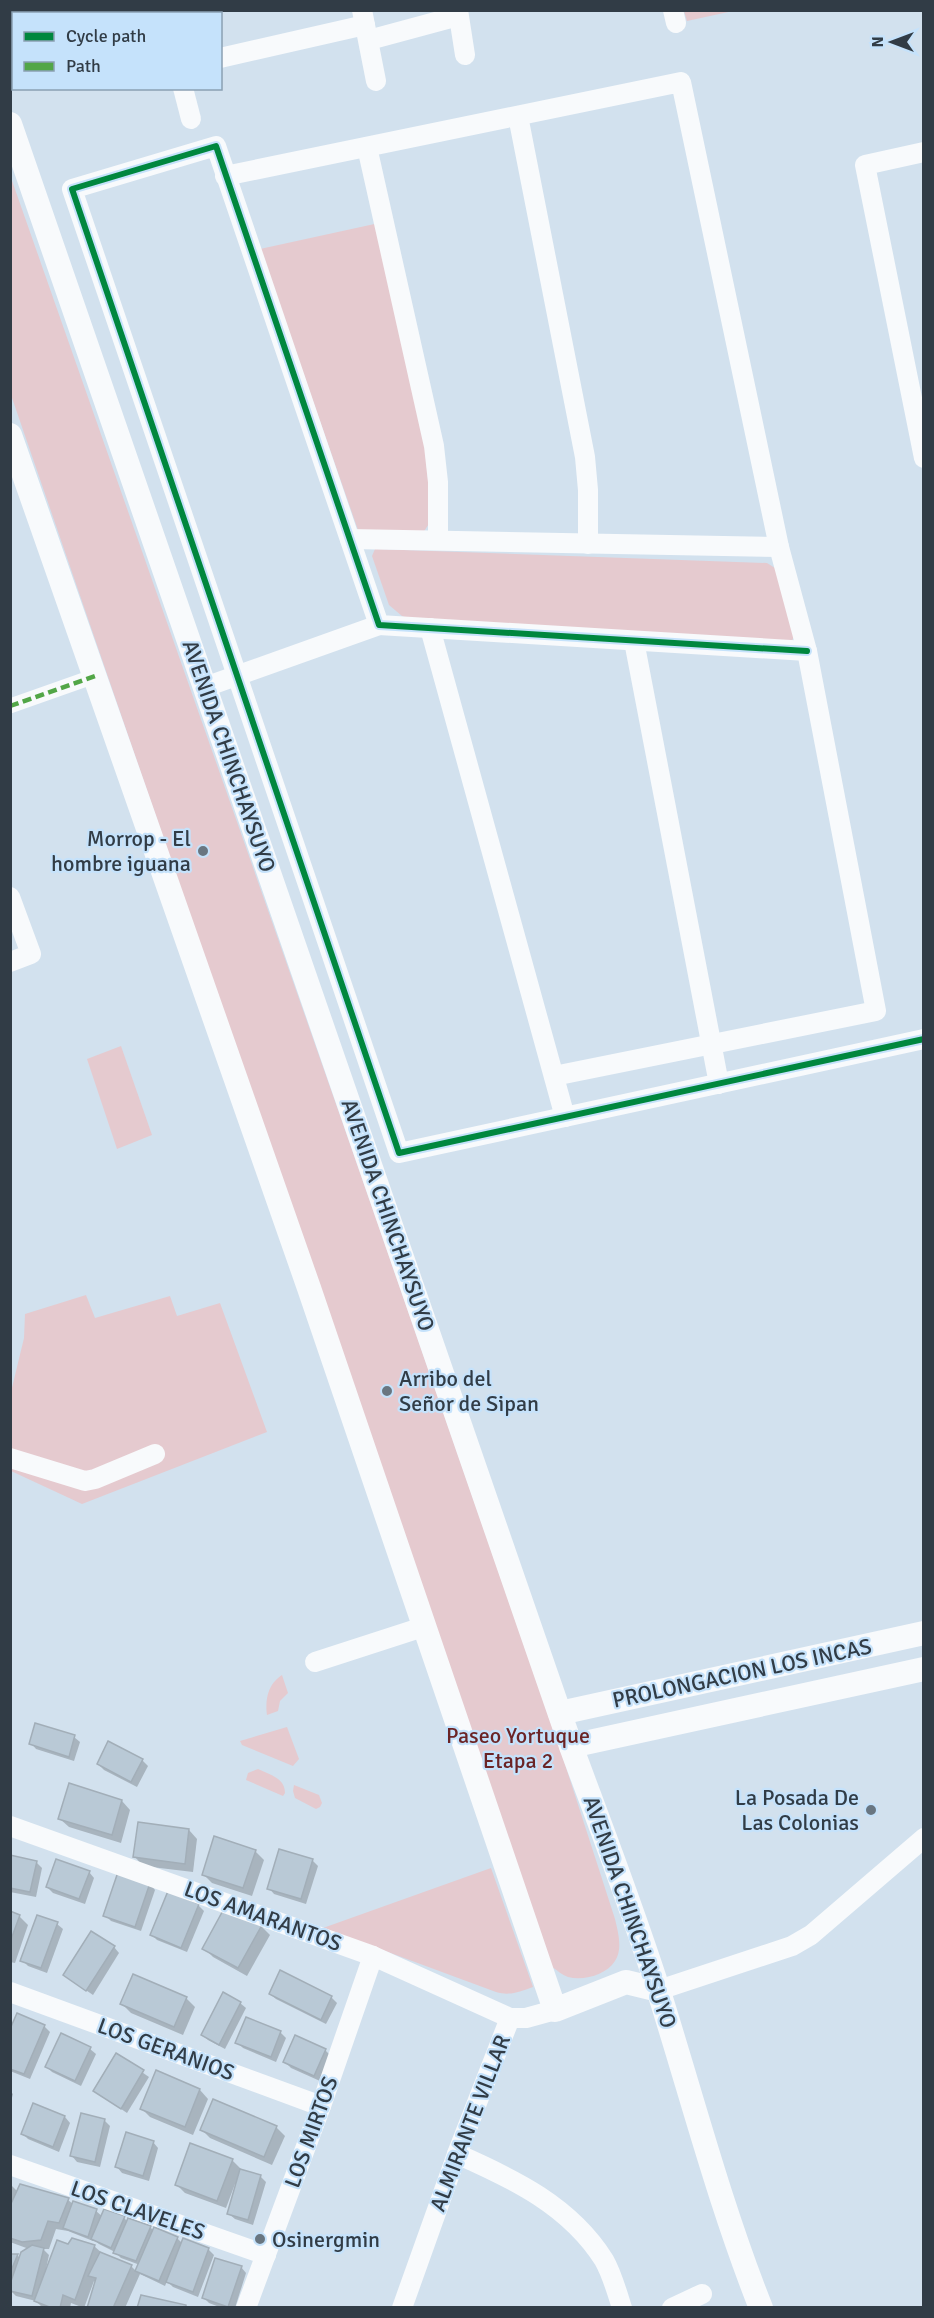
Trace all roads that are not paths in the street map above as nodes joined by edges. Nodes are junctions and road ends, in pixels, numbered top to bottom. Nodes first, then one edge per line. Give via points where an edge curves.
1 (458, 13) edge
2 (365, 25) edge
3 (465, 56) dead end
4 (222, 58) edge
5 (376, 81) dead end
6 (183, 90) edge
7 (518, 116) junction
8 (190, 119) dead end
9 (10, 124) edge
10 (367, 147) junction
11 (924, 152) edge
12 (225, 176) junction
13 (10, 435) edge
14 (924, 458) edge
15 (350, 539) junction
16 (438, 540) junction
17 (588, 544) junction
18 (779, 547) junction
19 (378, 625) junction
20 (430, 628) junction
21 (634, 641) junction
22 (807, 651) junction
23 (237, 675) junction
24 (95, 676) junction
25 (205, 687) junction
26 (10, 705) edge
27 (10, 897) edge
28 (10, 962) edge
29 (924, 1040) edge
30 (712, 1044) junction
31 (554, 1076) junction
32 (719, 1084) junction
33 (566, 1117) junction
34 (155, 1454) dead end
35 (10, 1458) edge
36 (423, 1628) junction
37 (924, 1633) edge
38 (315, 1662) dead end
39 (924, 1669) edge
40 (560, 1713) junction
41 (571, 1746) junction
42 (10, 1826) edge
43 (924, 1838) edge
44 (373, 1956) junction
45 (658, 1990) junction
46 (10, 1992) edge
47 (555, 2010) junction
48 (510, 2018) junction
49 (321, 2106) junction
50 (457, 2154) junction
51 (10, 2165) edge
52 (266, 2255) junction
53 (702, 2294) dead end
54 (407, 2306) edge
55 (246, 2307) edge
56 (622, 2307) edge
57 (672, 2307) edge
58 (761, 2307) edge

1 - 2 street
1 - 3 street
2 - 4 street
2 - 5 street
6 - 8 street
7 - 10 street
7 - 17 street via 585,457
7 - 18 street via 681,82
9 - 25 street, AVENIDA CHINCHAYSUYO
10 - 12 street
10 - 16 street via 434,446
11 - 14 street via 865,165
12 - 15 street
12 - 23 street via 216,146 72,189
13 - 24 street
15 - 16 street
15 - 19 street
16 - 17 street
17 - 18 street
18 - 22 street
19 - 20 street
19 - 23 street
20 - 21 street
20 - 31 street
21 - 22 street
21 - 30 street
22 - 30 street via 876,1011
23 - 25 street
23 - 33 street via 399,1153
24 - 26 street
24 - 36 street
25 - 40 street, AVENIDA CHINCHAYSUYO
27 - 28 street via 31,954
29 - 32 street
30 - 31 street
30 - 32 street
31 - 33 street
32 - 33 street
34 - 35 street via 85,1481
36 - 38 street
36 - 47 street
37 - 40 street, PROLONGACION LOS INCAS
39 - 41 street, PROLONGACION LOS INCAS
40 - 41 street, AVENIDA CHINCHAYSUYO
41 - 45 street, AVENIDA CHINCHAYSUYO
42 - 44 street, LOS AMARANTOS
43 - 45 street via 811,1935 792,1946
44 - 48 street, LOS AMARANTOS
44 - 49 street, LOS MIRTOS
45 - 47 street, ALMIRANTE VILLAR via 626,1982
45 - 58 street, AVENIDA CHINCHAYSUYO via 743,2262
46 - 49 street, LOS GERANIOS
47 - 48 street, ALMIRANTE VILLAR
48 - 50 street, ALMIRANTE VILLAR
49 - 52 street, LOS MIRTOS
50 - 54 street, ALMIRANTE VILLAR
50 - 56 street via 519,2182 565,2215 605,2261
51 - 52 street, LOS CLAVELES
52 - 55 street, LOS MIRTOS
53 - 57 street

